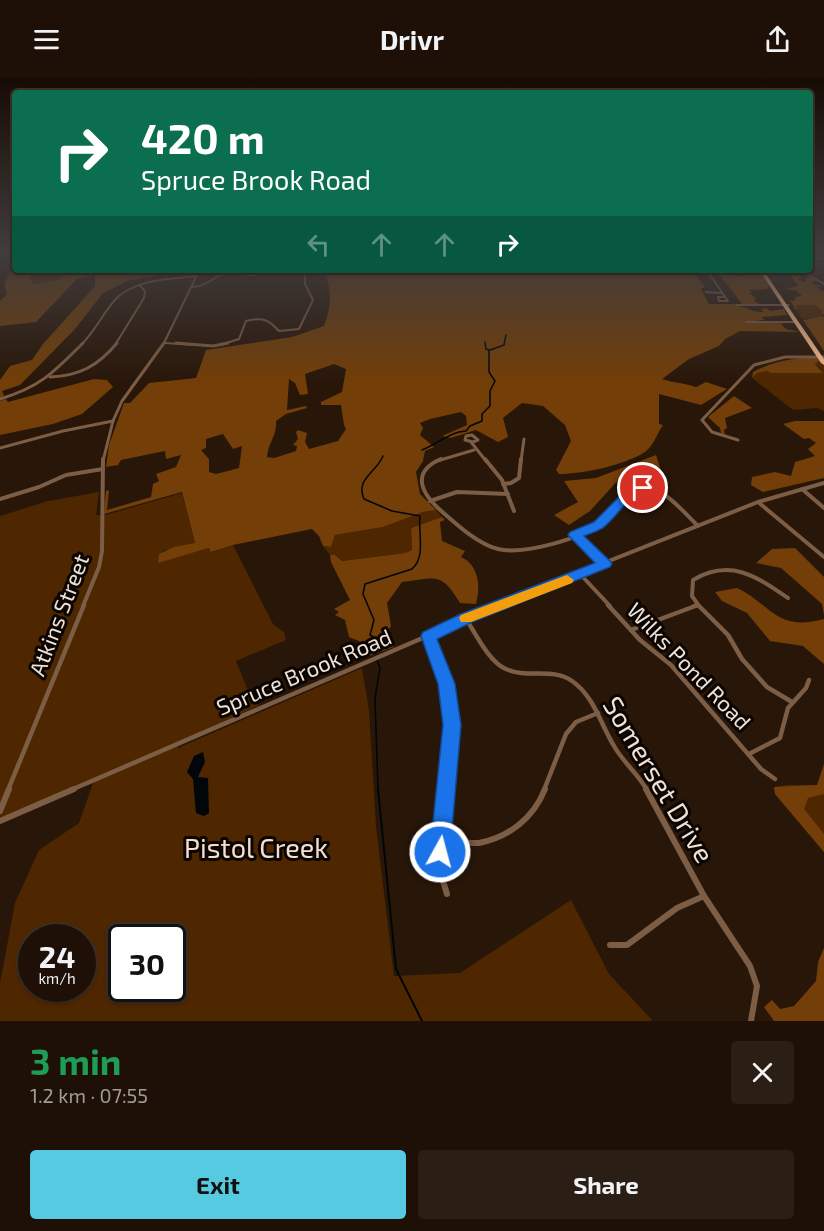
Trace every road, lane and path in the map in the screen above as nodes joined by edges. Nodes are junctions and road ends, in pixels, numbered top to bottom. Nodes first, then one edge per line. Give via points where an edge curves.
1 (118, 296) edge
2 (144, 296) edge
3 (188, 296) edge
4 (311, 296) edge
5 (781, 296) edge
6 (736, 305) dead end
7 (787, 305) junction
8 (796, 321) junction
9 (746, 322) dead end
10 (165, 343) junction
11 (822, 356) edge
12 (824, 363) edge
13 (49, 377) junction
14 (0, 399) edge
15 (113, 421) junction
16 (524, 440) dead end
17 (738, 440) dead end
18 (471, 442) dead end
19 (0, 448) edge
20 (474, 450) junction
21 (103, 468) junction
22 (824, 483) edge
23 (503, 484) junction
24 (801, 489) junction
25 (508, 494) junction
26 (0, 499) edge
27 (429, 501) junction
28 (758, 502) junction
29 (824, 508) edge
30 (514, 511) dead end
31 (698, 526) junction
32 (574, 535) junction
33 (824, 557) edge
34 (605, 564) junction
35 (580, 574) junction
36 (788, 598) dead end
37 (698, 605) junction
38 (466, 618) junction
39 (631, 630) junction
40 (429, 636) junction
41 (809, 680) dead end
42 (792, 702) junction
43 (598, 713) junction
44 (749, 754) junction
45 (775, 780) dead end
46 (0, 811) edge
47 (0, 821) edge
48 (442, 839) junction
49 (447, 894) dead end
50 (704, 896) junction
51 (610, 945) dead end
52 (751, 1021) edge

1 - 13 street via 94,332
2 - 13 street via 124,335 98,364 77,375
3 - 10 street, Atkins Street
4 - 10 street via 313,300 299,329 279,331 269,320 257,318 246,321 239,339 229,344
5 - 7 highway
6 - 7 street
7 - 8 highway
7 - 11 highway
8 - 9 street
8 - 11 highway
10 - 15 street, Atkins Street via 122,401
11 - 12 highway
11 - 17 street via 771,359 746,371 702,420 711,431
13 - 14 street via 31,389
15 - 19 street
15 - 21 street, Atkins Street
16 - 23 street via 519,478
18 - 20 street
20 - 23 street via 489,462
20 - 27 street via 429,465 421,475
21 - 26 street via 66,474
21 - 46 street, Atkins Street via 99,567
22 - 24 street, Spruce Brook Road
23 - 25 street
24 - 28 street, Spruce Brook Road
24 - 29 street
25 - 27 street via 457,492
25 - 30 street
27 - 32 street via 497,549 516,550
28 - 31 street, Spruce Brook Road
28 - 33 street
31 - 32 street via 661,493 643,488 627,495 599,525
31 - 34 street, Spruce Brook Road
32 - 34 street
34 - 35 street, Spruce Brook Road
35 - 38 street, Spruce Brook Road
35 - 39 street, Wilks Pond Road
36 - 37 street via 747,572 720,568 693,580 692,596
37 - 39 street
37 - 42 street via 728,635 742,659 767,687
38 - 40 street, Spruce Brook Road
38 - 43 street, Somerset Drive via 492,657 505,669 557,673 574,682
39 - 44 street, Wilks Pond Road via 671,665
40 - 47 street, Spruce Brook Road
40 - 48 street via 447,684 452,725
41 - 42 street
42 - 44 street via 783,717 780,738
43 - 48 street via 576,722 566,734 538,806 522,823 478,843
43 - 50 street, Somerset Drive via 614,747 643,783
44 - 45 street, Wilks Pond Road
48 - 49 street via 438,865
50 - 51 street via 676,908 627,945
50 - 52 street, Somerset Drive via 750,966 757,986

